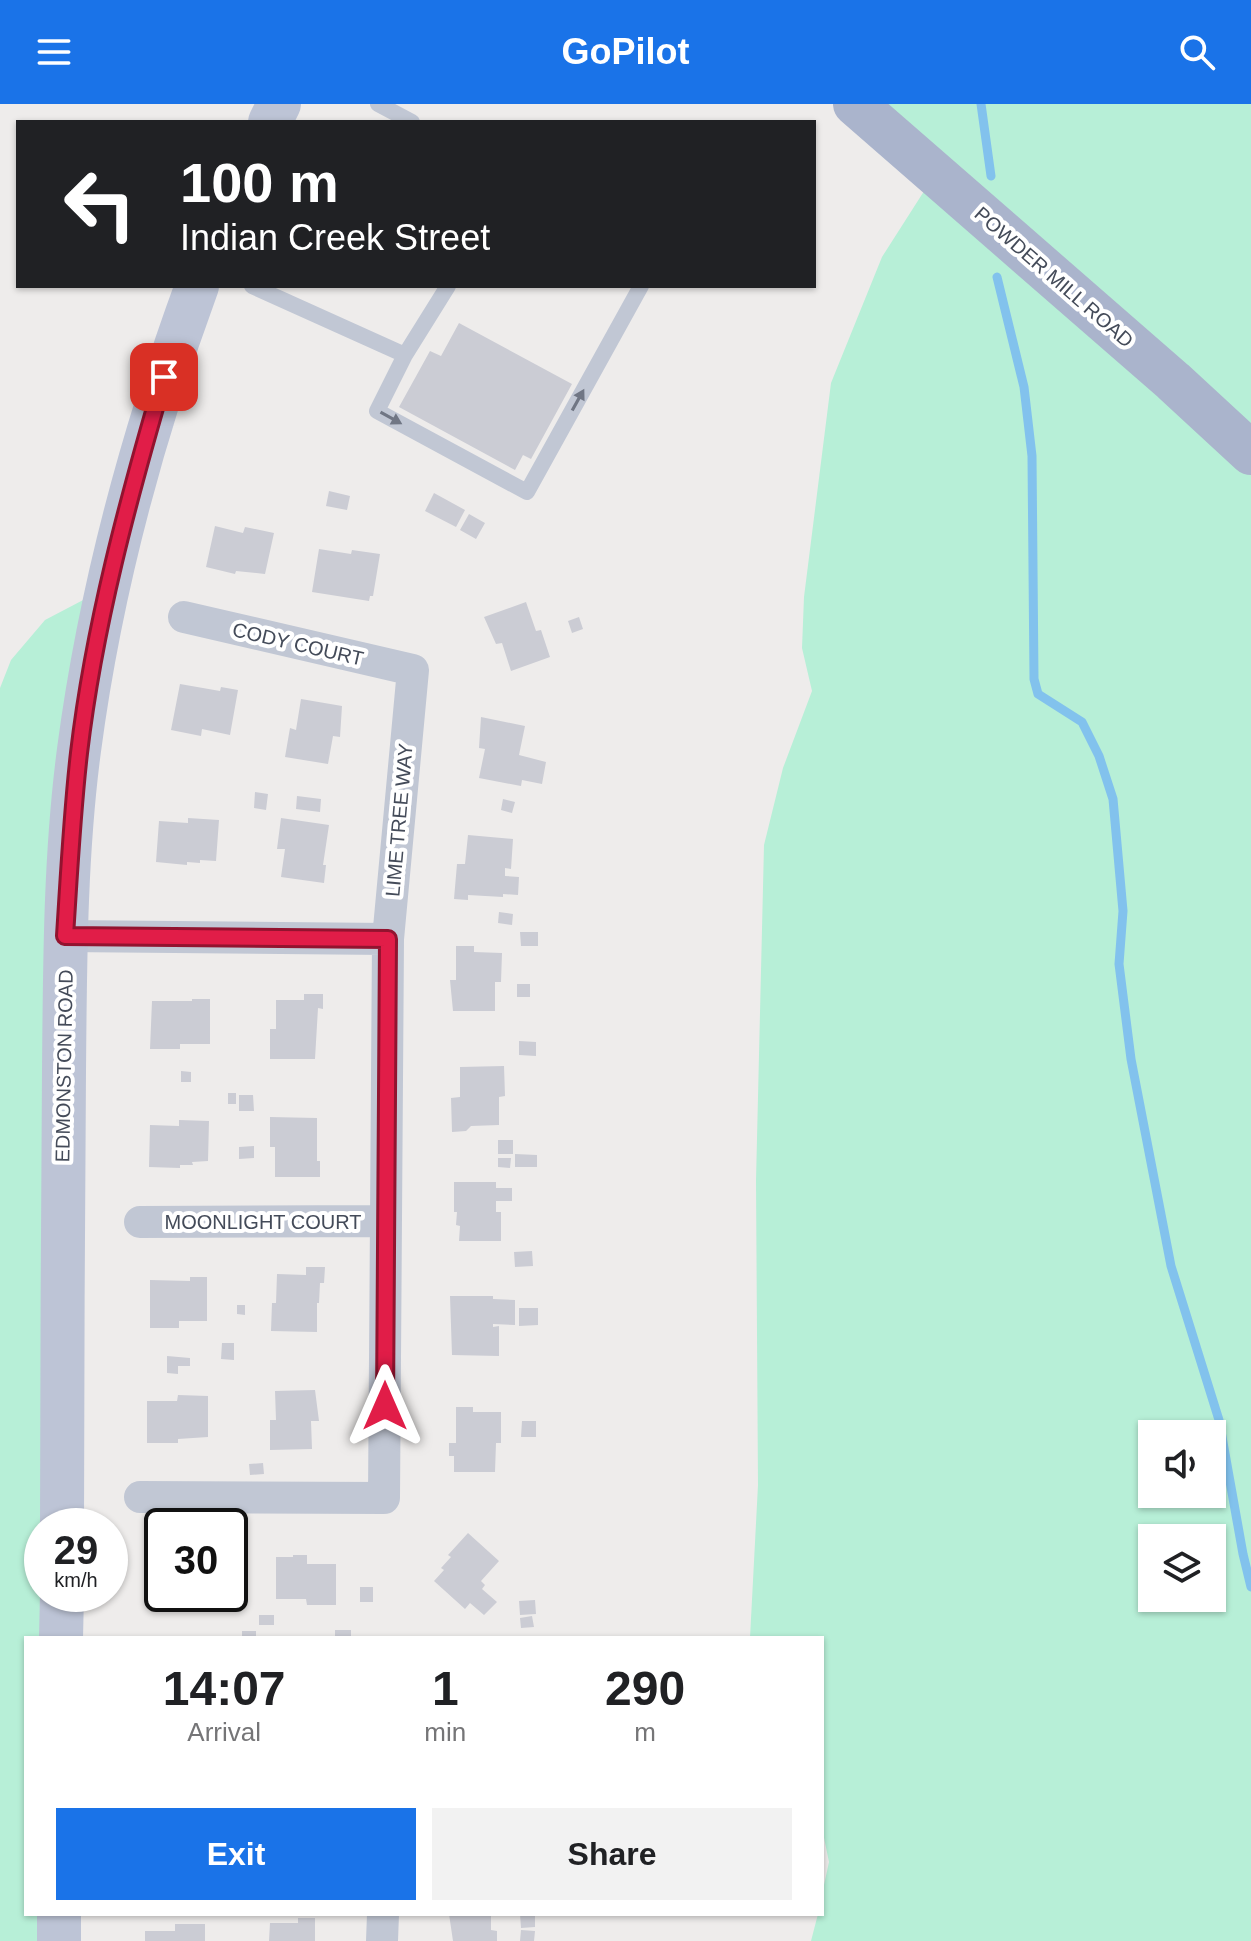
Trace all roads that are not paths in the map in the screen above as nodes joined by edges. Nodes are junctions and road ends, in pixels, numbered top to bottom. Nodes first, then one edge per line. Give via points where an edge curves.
1 (378, 104) edge
2 (855, 104) edge
3 (408, 120) edge
4 (196, 288) edge
5 (256, 288) edge
6 (447, 288) edge
7 (640, 288) edge
8 (405, 355) junction
9 (1251, 453) edge
10 (184, 617) dead end
11 (413, 670) joint
12 (65, 936) junction
13 (388, 939) junction
14 (386, 1221) junction
15 (140, 1222) dead end
16 (140, 1497) dead end
17 (62, 1508) edge
18 (62, 1612) edge
19 (61, 1636) edge
20 (59, 1916) edge
21 (383, 1916) edge
22 (59, 1941) edge
23 (382, 1941) edge

1 - 3 lane
2 - 9 main road, POWDER MILL ROAD
4 - 12 main road, EDMONSTON ROAD via 159,392 104,601 79,751
5 - 8 lane
6 - 8 lane
8 -> 7 lane via 377,411 527,492
10 - 11 street, CODY COURT
11 - 13 street, LIME TREE WAY
12 - 13 street
12 - 17 main road, EDMONSTON ROAD
13 - 14 street, LIME TREE WAY
14 - 15 street, MOONLIGHT COURT
14 - 16 street, LIME TREE WAY via 384,1498
18 - 19 main road
20 - 22 main road
21 - 23 street

